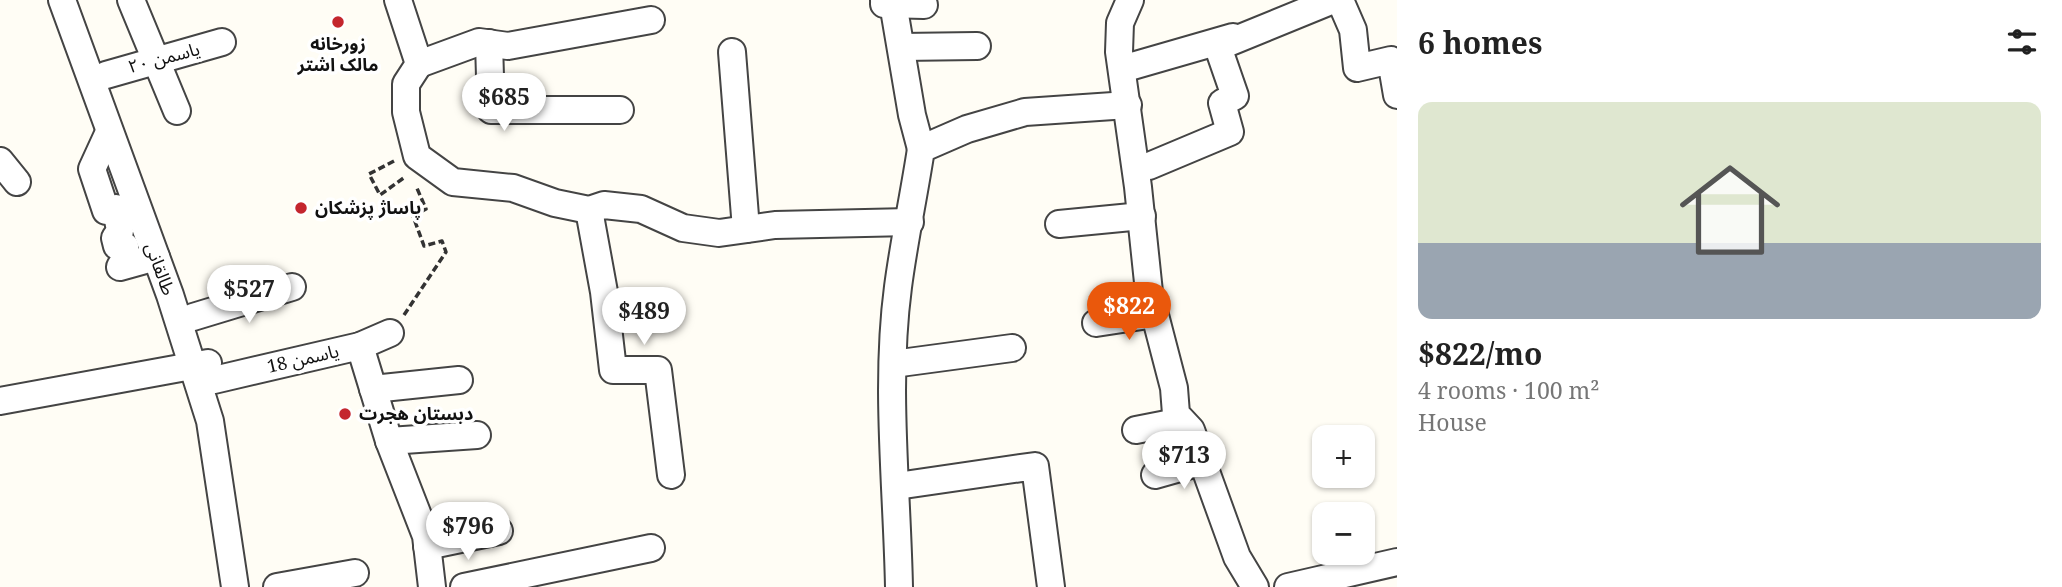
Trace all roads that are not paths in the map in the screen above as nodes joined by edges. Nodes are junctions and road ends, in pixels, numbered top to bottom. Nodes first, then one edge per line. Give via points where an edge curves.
1 (62, 0) edge
2 (78, 0) edge
3 (131, 0) edge
4 (398, 0) edge
5 (1130, 0) edge
6 (1334, 0) edge
7 (1340, 0) edge
8 (884, 2) edge
9 (924, 5) dead end
10 (651, 20) dead end
11 (1265, 27) junction
12 (222, 42) dead end
13 (489, 43) junction
14 (977, 46) dead end
15 (901, 47) junction
16 (732, 52) dead end
17 (158, 59) junction
18 (419, 64) junction
19 (1122, 69) junction
20 (106, 75) junction
21 (1397, 96) edge
22 (1128, 105) junction
23 (620, 110) dead end
24 (177, 111) dead end
25 (109, 132) junction
26 (921, 149) junction
27 (0, 162) edge
28 (1149, 166) dead end
29 (17, 182) dead end
30 (590, 210) junction
31 (1142, 216) junction
32 (910, 222) junction
33 (1059, 224) dead end
34 (746, 229) junction
35 (156, 257) junction
36 (292, 287) dead end
37 (1155, 314) junction
38 (193, 317) junction
39 (1096, 323) dead end
40 (390, 333) road end
41 (360, 346) junction
42 (1012, 348) dead end
43 (893, 364) junction
44 (205, 370) junction
45 (458, 380) dead end
46 (373, 389) junction
47 (0, 401) edge
48 (1182, 421) junction
49 (1136, 430) dead end
50 (477, 435) dead end
51 (389, 441) junction
52 (1200, 462) junction
53 (671, 475) dead end
54 (1155, 475) dead end
55 (897, 486) junction
56 (499, 531) dead end
57 (428, 546) junction
58 (651, 548) dead end
59 (1397, 562) edge
60 (355, 573) dead end
61 (235, 587) edge
62 (252, 587) edge
63 (277, 587) edge
64 (432, 587) edge
65 (464, 587) edge
66 (899, 587) edge
67 (1051, 587) edge
68 (1255, 587) edge
69 (1288, 587) edge

1 - 25 street, طالقانی
2 - 20 street, طالقانی
3 - 17 street via 150,52
4 - 18 street
5 - 19 street via 1119,23
6 - 11 street
7 - 21 street via 1353,30 1357,68 1391,60
8 - 9 street
8 - 15 street via 894,9
10 - 13 street via 508,46
11 - 19 street
11 - 28 street via 1218,47 1236,96 1222,103 1230,132
12 - 17 street, یاسمن ۲۰
13 - 18 street via 479,42
13 - 23 street via 491,110
14 - 15 street
15 - 26 street
16 - 34 street
17 - 20 street, یاسمن ۲۰
17 - 24 street
18 - 30 street via 407,84 406,112 417,156 453,183 513,188
19 - 22 street
20 - 38 street, طالقانی
22 - 26 street via 1026,112 967,129
22 - 31 street
25 - 35 street, طالقانی
25 - 35 street via 92,169 106,211 116,208 120,231 115,238 117,246 124,246 126,257 120,267
26 - 32 street
27 - 29 street
30 - 34 street via 604,205 641,209 683,228 719,233
30 - 53 street via 613,370 658,370
31 - 33 street
31 - 37 street
32 - 34 street
32 - 43 street via 898,286
35 - 44 street, طالقانی
36 - 38 street
37 - 39 street
37 - 48 street via 1174,388 1175,414
38 - 44 street, طالقانی
40 - 41 street, یاسمن 18
41 - 44 street, یاسمن 18
41 - 46 street
42 - 43 street
43 - 55 street
44 - 47 street, یاسمن 18
44 - 61 street, طالقانی
44 - 62 street, طالقانی via 222,407
45 - 46 street
46 - 51 street
48 - 49 street
48 - 52 street via 1191,430
50 - 51 street
51 - 57 street
52 - 54 street
52 - 68 street via 1237,556
55 - 66 street
55 - 67 street via 1034,466
56 - 57 street
57 - 64 street
58 - 65 street
59 - 69 street
60 - 63 street

